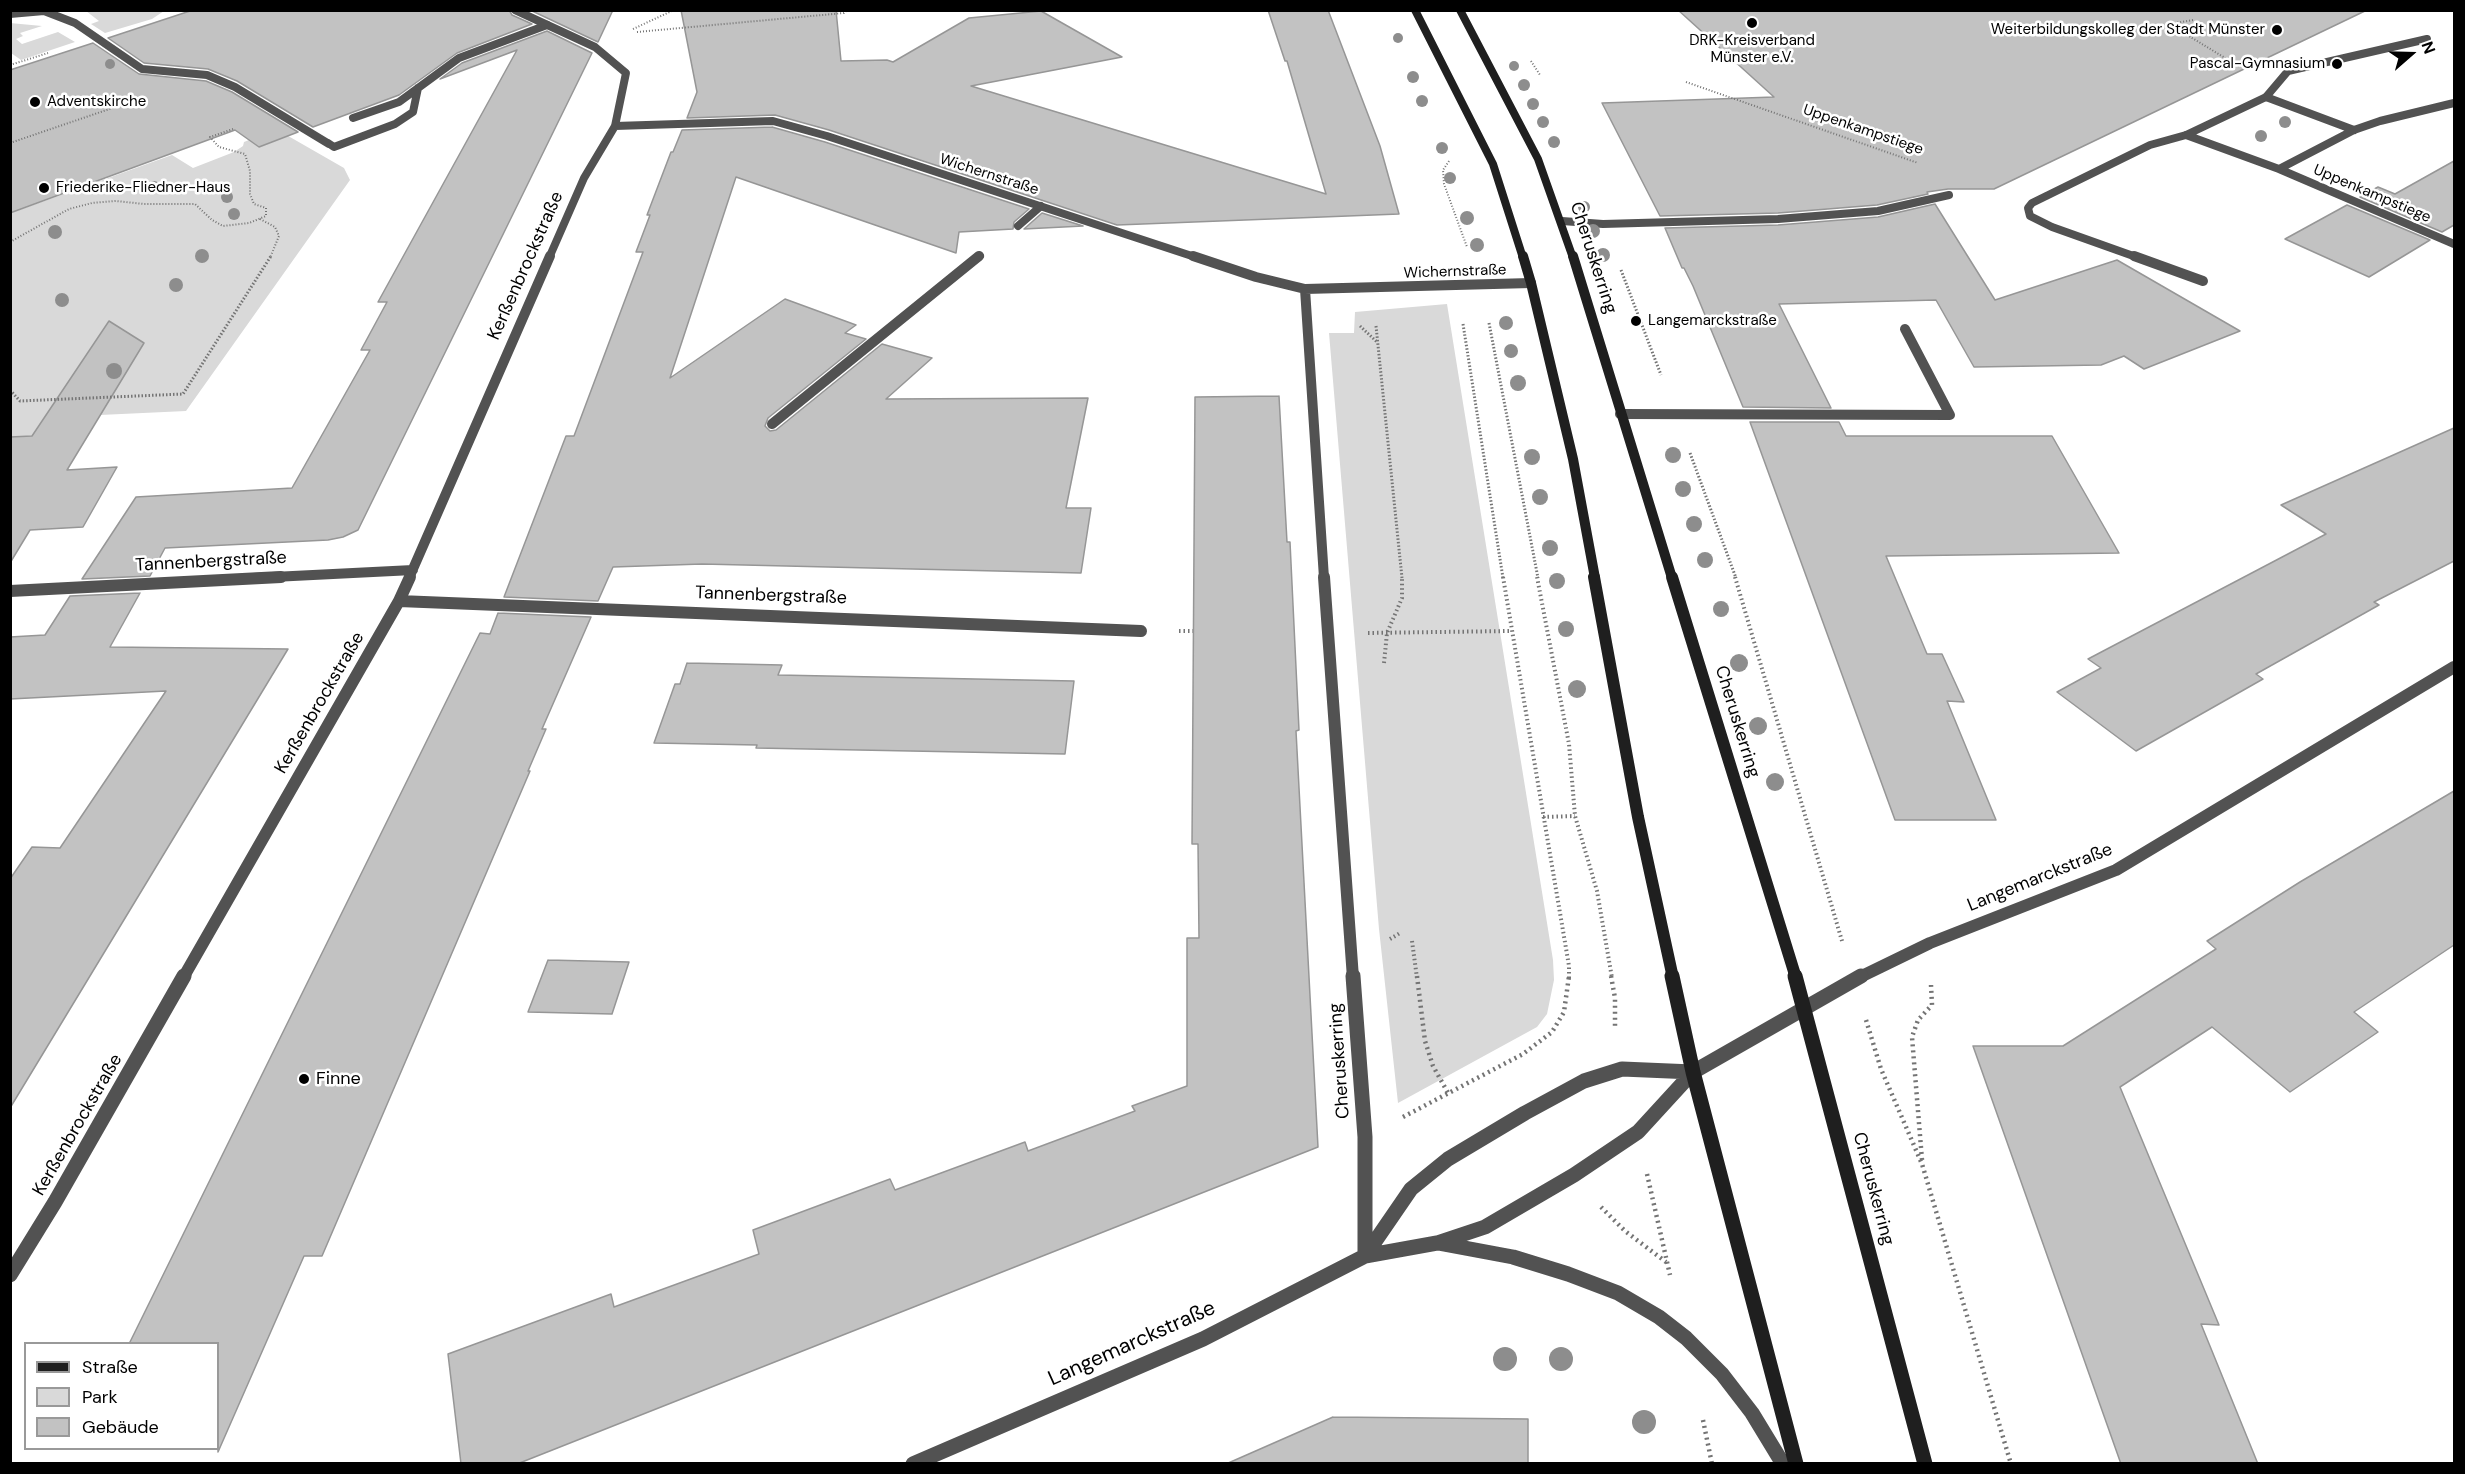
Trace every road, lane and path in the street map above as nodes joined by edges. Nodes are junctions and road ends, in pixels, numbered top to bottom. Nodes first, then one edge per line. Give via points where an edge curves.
1 (516, 10) edge
2 (847, 10) edge
3 (1415, 10) edge
4 (1460, 10) edge
5 (10, 14) edge
6 (2193, 20) dead end
7 (547, 25) junction
8 (624, 33) dead end
9 (2427, 39) dead end
10 (1525, 57) dead end
11 (1543, 82) dead end
12 (1686, 82) dead end
13 (2276, 87) junction
14 (418, 88) junction
15 (2266, 97) junction
16 (131, 101) dead end
17 (2454, 103) edge
18 (278, 112) junction
19 (353, 118) dead end
20 (615, 126) junction
21 (2354, 130) junction
22 (2186, 135) junction
23 (10, 143) edge
24 (1920, 164) dead end
25 (2279, 169) junction
26 (1949, 195) dead end
27 (1041, 206) junction
28 (259, 219) junction
29 (1562, 221) junction
30 (1603, 224) junction
31 (1018, 226) dead end
32 (10, 242) edge
33 (2454, 244) edge
34 (980, 256) dead end
35 (2203, 282) dead end
36 (1531, 283) junction
37 (1455, 285) junction
38 (1480, 285) junction
39 (1371, 288) junction
40 (1305, 289) junction
41 (1905, 329) dead end
42 (10, 390) edge
43 (1620, 414) junction
44 (1676, 414) junction
45 (772, 424) dead end
46 (413, 570) junction
47 (10, 591) edge
48 (399, 600) junction
49 (1141, 631) dead end
50 (1327, 631) junction
51 (1511, 631) junction
52 (1387, 633) junction
53 (1384, 663) dead end
54 (2454, 667) edge
55 (1575, 816) junction
56 (1543, 817) junction
57 (1412, 940) dead end
58 (1853, 980) junction
59 (1615, 998) dead end
60 (1932, 1005) dead end
61 (1805, 1008) junction
62 (1693, 1072) junction
63 (1448, 1093) junction
64 (1365, 1137) junction
65 (1922, 1164) junction
66 (1437, 1243) junction
67 (1365, 1256) junction
68 (10, 1275) edge
69 (913, 1464) edge
70 (1783, 1464) edge
71 (1796, 1464) edge
72 (1925, 1464) edge
73 (2011, 1464) edge

1 - 7 street
2 - 8 path
3 - 36 main road via 1493,164
4 - 29 main road, Cheruskerring via 1538,159
5 - 18 street via 44,11 75,23 142,69 207,75
6 - 13 path via 2169,24
7 - 14 street via 459,58
7 - 20 street via 595,47 627,73
9 - 13 street via 2288,70
10 - 11 path via 1534,64
12 - 24 path, Uppenkampstiege
13 - 15 street
14 - 18 street via 413,112 395,124 334,147
14 - 19 street via 399,102
15 - 21 street
15 - 22 street
16 - 23 path
17 - 21 street, Uppenkampstiege
18 - 28 path via 210,137 219,147 245,154 250,194 254,204 266,208 266,216
20 - 27 street, Wichernstraße via 773,121
20 - 46 street, Kerßenbrockstraße via 584,178
21 - 25 street, Uppenkampstiege
22 - 25 street, Uppenkampstiege
22 - 35 street via 2150,145 2028,208 2030,216 2052,227
25 - 33 street, Uppenkampstiege
26 - 30 street via 1878,211 1778,219
27 - 31 street
27 - 40 street, Wichernstraße via 1256,277
28 - 32 path via 223,226 195,204 92,203 69,209
28 - 42 path via 275,227 279,236 275,250 183,394 20,401
29 - 30 street
29 - 43 main road, Cheruskerring
30 - 44 path
34 - 45 street
36 - 38 street, Wichernstraße
36 - 62 main road via 1573,459 1638,817
37 - 38 street, Wichernstraße
37 - 39 street, Wichernstraße
37 - 51 path
38 - 55 path via 1569,744
39 - 40 street, Wichernstraße
39 - 52 path via 1402,581 1402,598
40 - 50 street, Cheruskerring
41 - 44 street via 1950,415
43 - 44 street
43 - 61 main road, Cheruskerring
44 - 58 path via 1738,585
46 - 47 street, Tannenbergstraße
46 - 48 street, Kerßenbrockstraße
48 - 49 street, Tannenbergstraße
48 - 68 street, Kerßenbrockstraße
50 - 52 path
50 - 64 street, Cheruskerring
51 - 52 path
51 - 56 path
52 - 53 path
54 - 58 street, Langemarckstraße via 2116,870 1930,943
55 - 56 path
55 - 59 path via 1597,891
56 - 63 path via 1569,966 1564,1012 1552,1032 1523,1054
57 - 63 path via 1425,1041
58 - 61 street, Langemarckstraße
58 - 65 path via 1881,1069
60 - 65 path via 1918,1020 1912,1036
61 - 62 street, Langemarckstraße
61 - 72 main road, Cheruskerring
62 - 66 street, Langemarckstraße via 1638,1132 1574,1175 1485,1227
62 - 67 street, Langemarckstraße via 1622,1069 1584,1081 1525,1113 1448,1159 1411,1189
62 - 71 main road
63 - 64 path
64 - 67 street, Cheruskerring
65 - 73 path
66 - 67 street, Langemarckstraße
66 - 70 street, Langemarckstraße via 1513,1257 1568,1274 1618,1293 1659,1317 1722,1374
67 - 69 street, Langemarckstraße via 1203,1339

